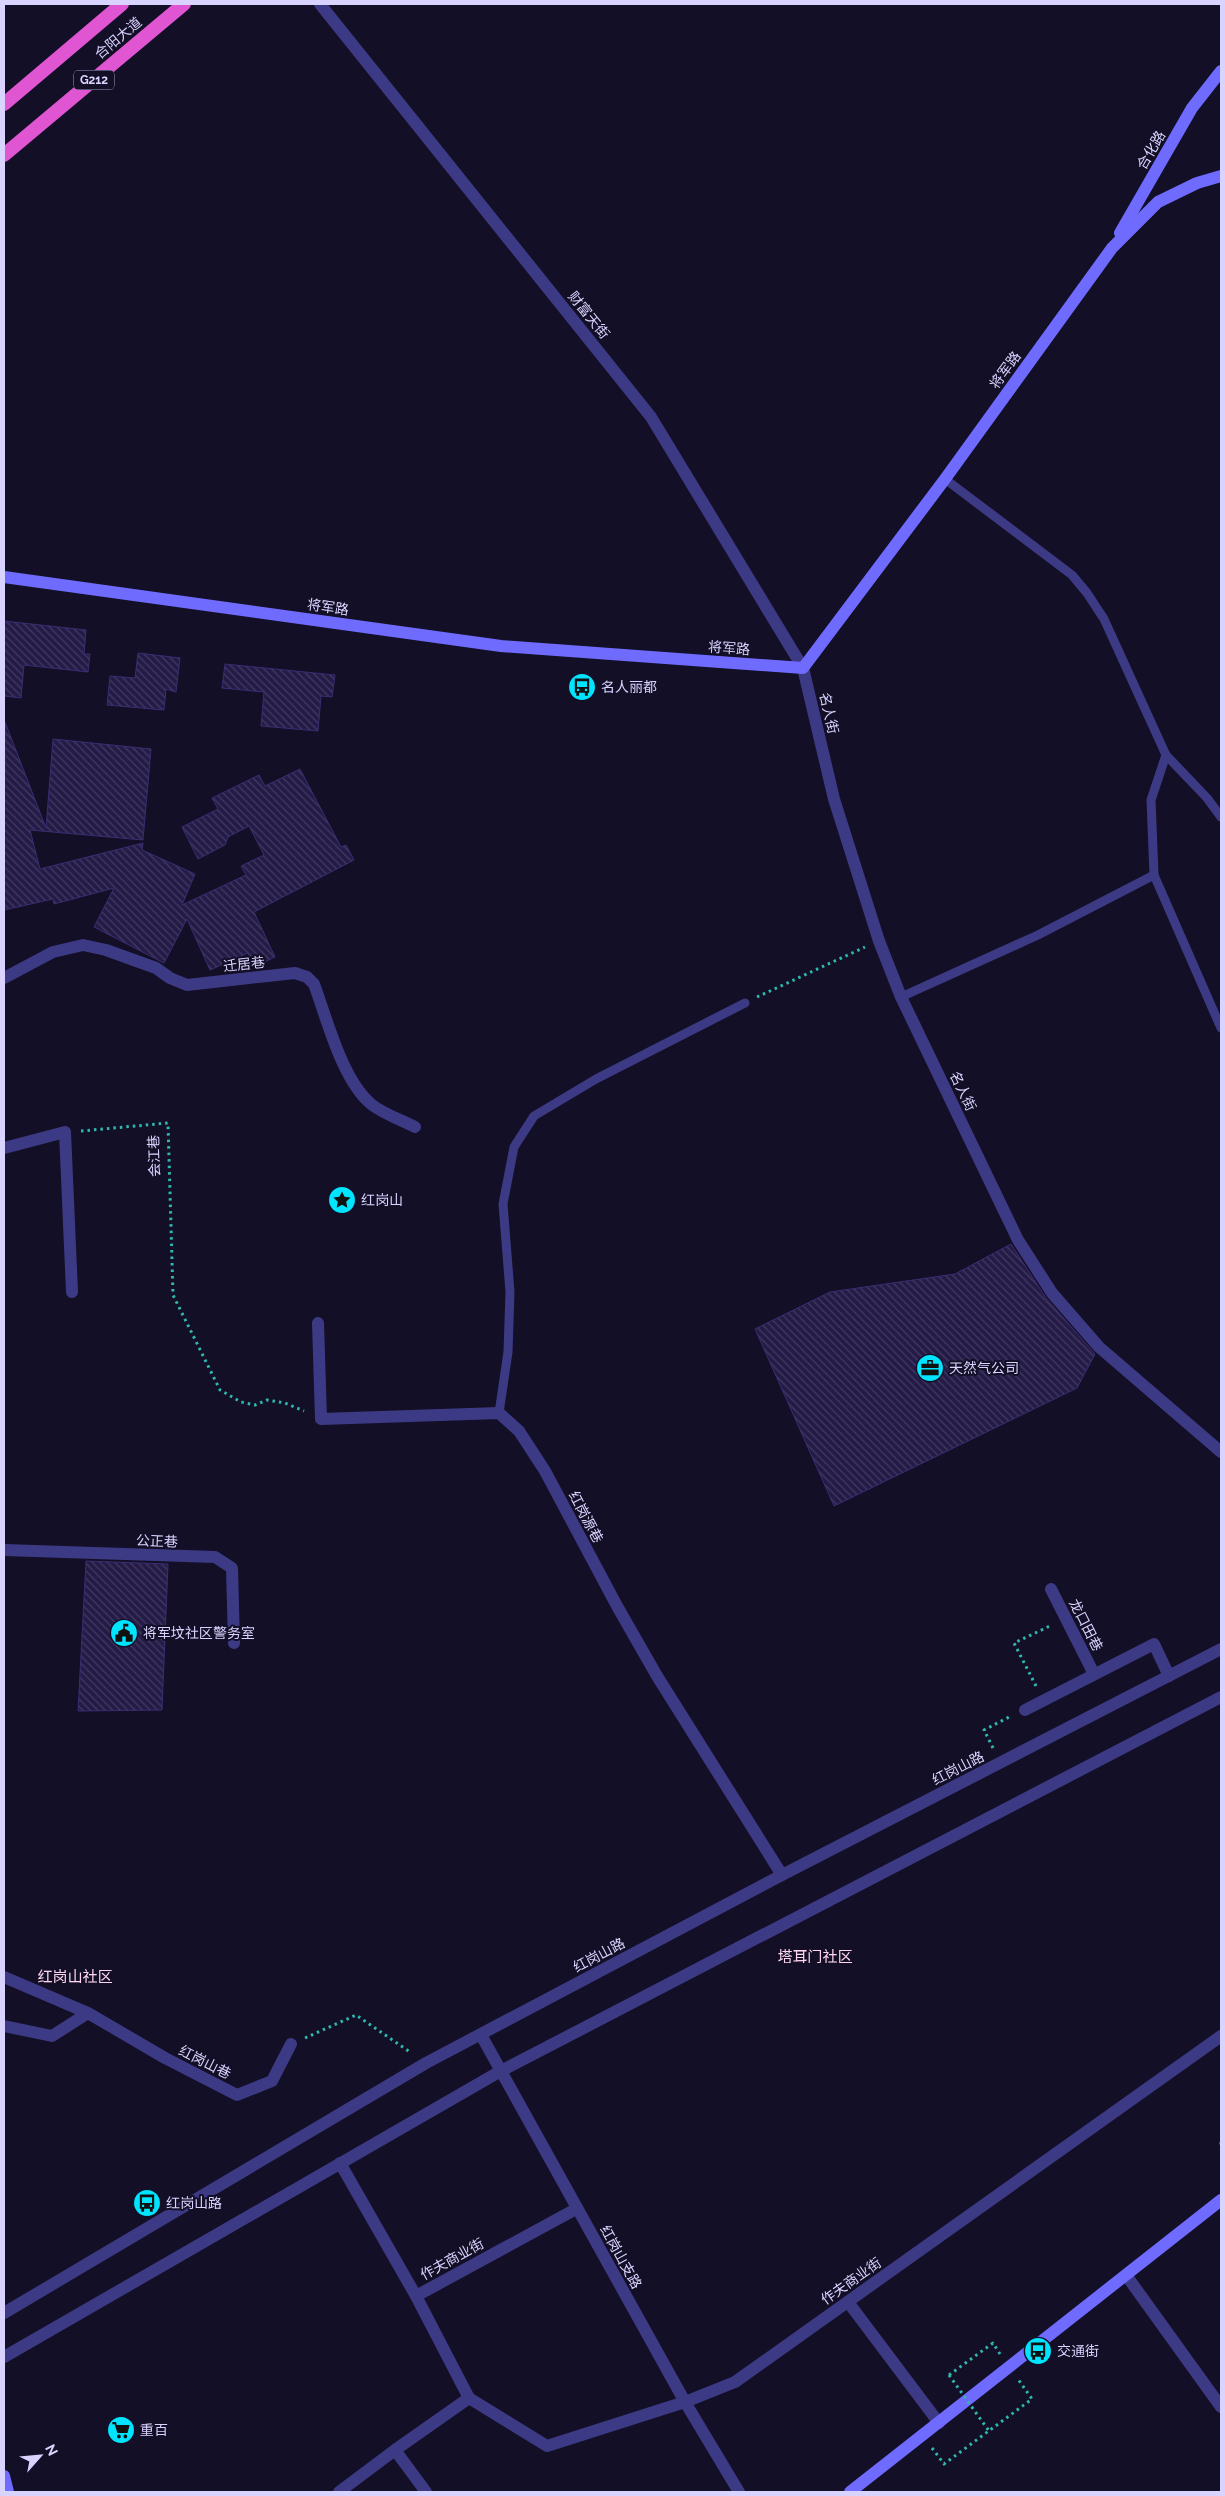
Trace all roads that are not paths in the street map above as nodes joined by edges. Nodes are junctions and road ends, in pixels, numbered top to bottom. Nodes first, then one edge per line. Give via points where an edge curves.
1 (122, 4) edge
2 (184, 4) edge
3 (320, 4) edge
4 (1221, 71) edge
5 (4, 104) edge
6 (4, 155) edge
7 (1221, 176) edge
8 (1112, 248) junction
9 (945, 479) junction
10 (4, 577) edge
11 (803, 668) junction
12 (1166, 755) junction
13 (1221, 816) edge
14 (1154, 874) junction
15 (4, 978) edge
16 (901, 997) junction
17 (745, 1002) road end
18 (1221, 1028) edge
19 (416, 1127) dead end
20 (4, 1148) edge
21 (72, 1292) dead end
22 (318, 1323) dead end
23 (499, 1413) junction
24 (1221, 1452) edge
25 (4, 1550) edge
26 (1051, 1589) dead end
27 (234, 1642) dead end
28 (1221, 1649) edge
29 (1094, 1674) junction
30 (1170, 1676) junction
31 (1221, 1697) edge
32 (1025, 1710) road end
33 (782, 1875) junction
34 (4, 1977) edge
35 (88, 2013) junction
36 (4, 2026) edge
37 (480, 2035) junction
38 (1221, 2036) edge
39 (291, 2044) road end
40 (499, 2072) junction
41 (340, 2163) junction
42 (1221, 2200) edge
43 (576, 2208) junction
44 (1126, 2275) junction
45 (416, 2296) junction
46 (848, 2302) junction
47 (4, 2312) edge
48 (4, 2357) edge
49 (469, 2398) junction
50 (685, 2402) junction
51 (1221, 2407) edge
52 (939, 2423) junction
53 (394, 2450) junction
54 (4, 2476) edge
55 (8, 2492) edge
56 (340, 2492) edge
57 (426, 2492) edge
58 (739, 2492) edge
59 (850, 2492) edge

1 - 5 highway, 合阳大道 / G212
2 - 6 highway, 合阳大道 / G212
3 - 11 street, 财富天街 via 651,417
4 - 8 main road, 合化路 via 1192,108
7 - 8 main road, 将军路 via 1197,183 1158,202
8 - 9 main road, 将军路
9 - 11 main road, 将军路
9 - 12 lane via 1072,575 1087,593 1104,619
10 - 11 main road, 将军路 via 501,646
11 - 16 street, 名人街 via 834,799 879,941
12 - 13 lane
12 - 14 lane via 1151,800
14 - 16 lane via 1038,935
14 - 18 lane
15 - 19 street, 迁居巷 via 53,952 83,945 156,968 187,985 296,973 314,984 356,1088 372,1105
16 - 24 street, 名人街 via 1018,1240 1052,1293 1099,1347
17 - 23 lane via 596,1079 534,1116 514,1147 503,1204 510,1292 508,1352
20 - 21 street via 65,1132
22 - 23 street via 320,1418
23 - 33 street, 红岗源巷 via 519,1431 545,1471 657,1676
25 - 27 street, 公正巷 via 215,1557 232,1568
26 - 29 street, 龙口田巷
28 - 30 street, 红岗山路
29 - 30 street, 龙口田巷 via 1154,1644
29 - 32 street, 龙口田巷
30 - 33 street, 红岗山路
31 - 40 street
33 - 37 street, 红岗山路
34 - 35 street, 红岗山巷
35 - 36 street via 52,2036
35 - 39 street, 红岗山巷 via 237,2095 272,2082
37 - 40 street, 红岗山支路
37 - 47 street, 红岗山路 via 426,2063
38 - 46 street, 作夫商业街
40 - 41 street
40 - 43 street, 红岗山支路
41 - 45 street
41 - 48 street
42 - 44 main road
43 - 45 street, 作夫商业街
43 - 50 street, 红岗山支路
44 - 51 street
44 - 52 main road
45 - 49 street, 作夫商业街
46 - 50 street, 作夫商业街 via 735,2382
46 - 52 street
49 - 50 street, 作夫商业街 via 547,2446
49 - 53 street
50 - 58 street, 红岗山支路
52 - 59 main road
53 - 56 street
53 - 57 street
54 - 55 main road

